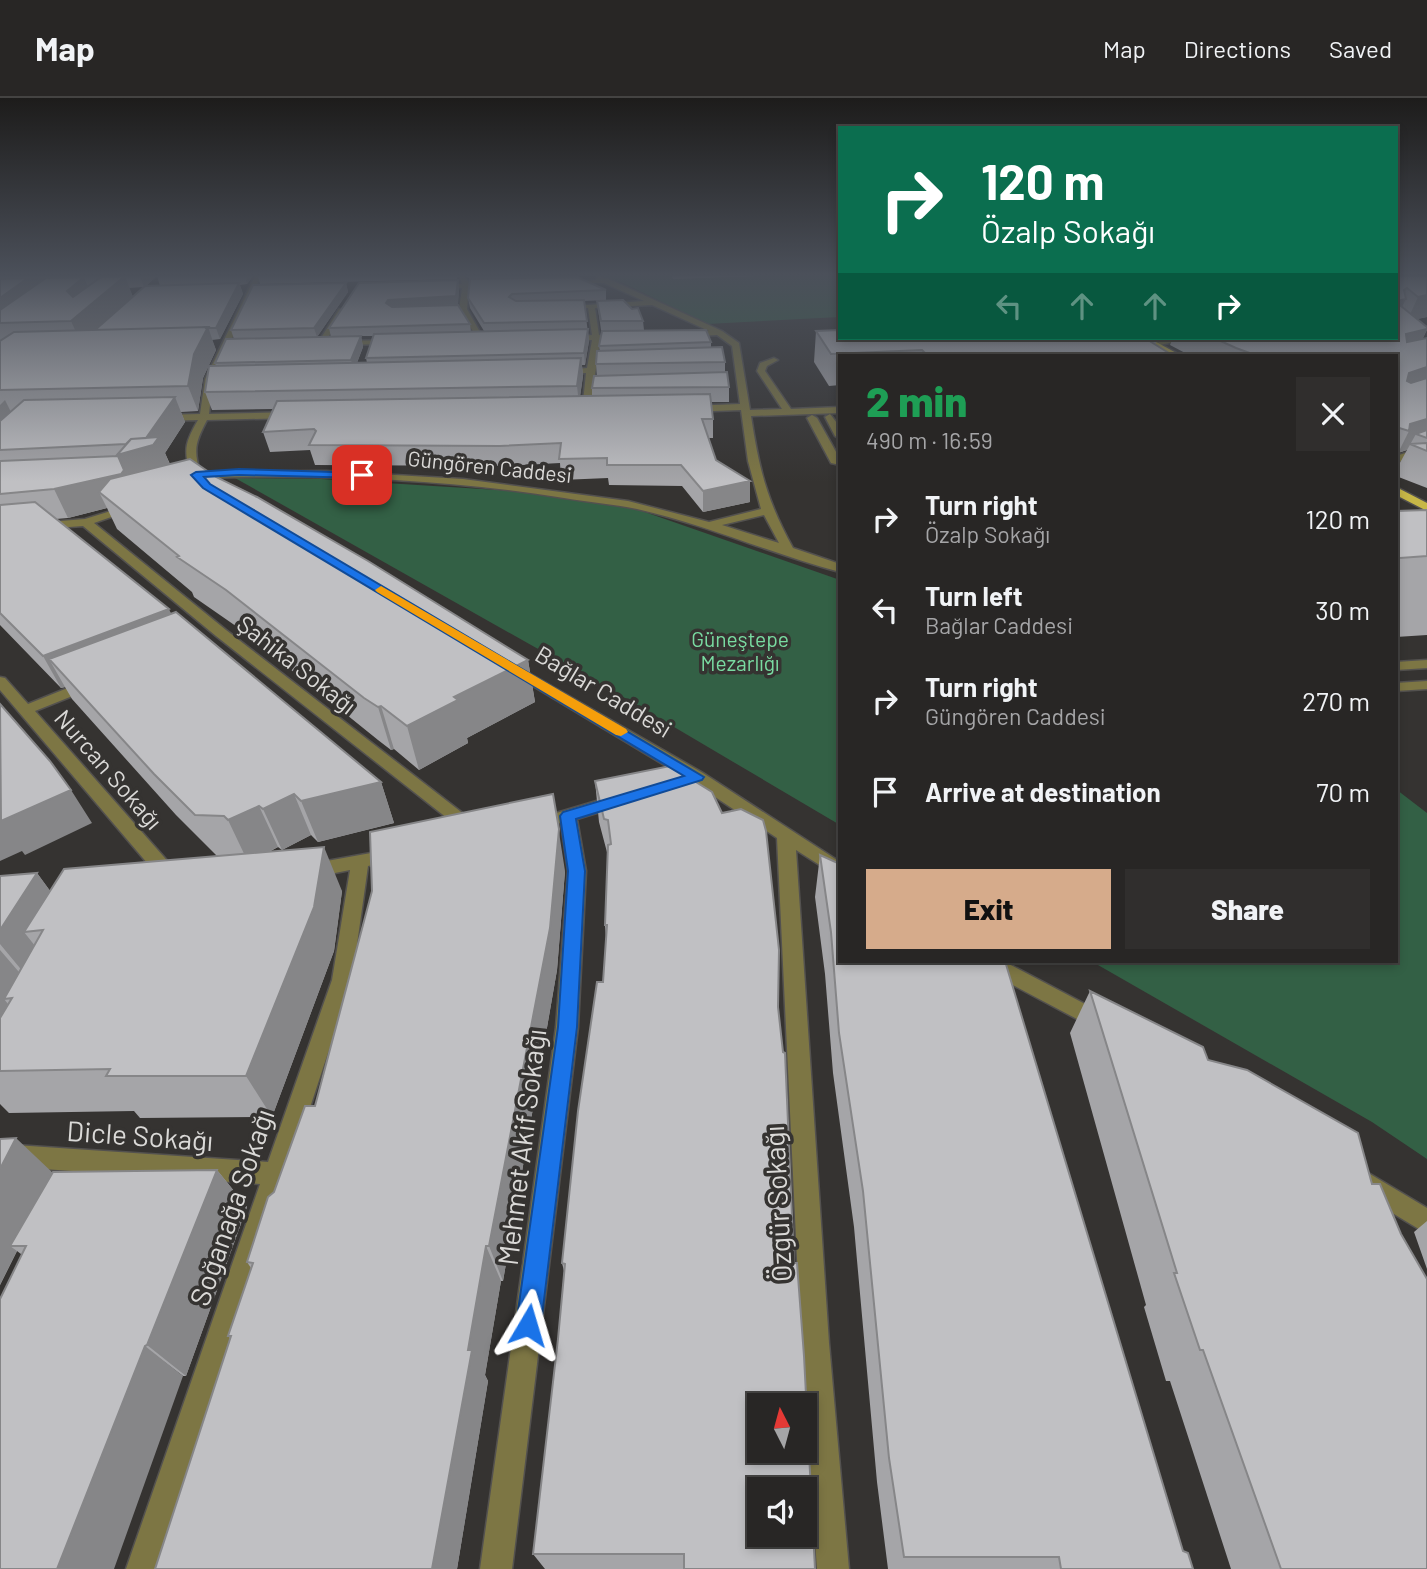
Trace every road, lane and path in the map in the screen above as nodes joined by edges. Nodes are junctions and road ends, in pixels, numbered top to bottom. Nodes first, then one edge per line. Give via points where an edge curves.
1 (226, 345) junction
2 (237, 345) edge
3 (335, 345) edge
4 (379, 345) edge
5 (595, 345) edge
6 (735, 345) edge
7 (1145, 345) edge
8 (1157, 345) edge
9 (212, 346) edge
10 (1162, 354) edge
11 (1174, 354) edge
12 (738, 355) junction
13 (725, 356) edge
14 (606, 360) edge
15 (774, 360) dead end
16 (592, 366) junction
17 (550, 371) edge
18 (742, 381) junction
19 (728, 382) edge
20 (589, 384) junction
21 (603, 384) edge
22 (682, 409) edge
23 (572, 410) edge
24 (585, 410) junction
25 (597, 410) edge
26 (838, 410) edge
27 (789, 412) junction
28 (302, 414) edge
29 (745, 414) junction
30 (204, 417) junction
31 (835, 417) edge
32 (151, 418) edge
33 (812, 418) junction
34 (1427, 449) edge
35 (1398, 459) edge
36 (838, 462) edge
37 (1398, 479) edge
38 (1398, 491) edge
39 (1427, 496) edge
40 (139, 506) edge
41 (1427, 508) edge
42 (767, 511) junction
43 (86, 522) junction
44 (709, 525) junction
45 (0, 529) edge
46 (789, 551) junction
47 (838, 567) edge
48 (505, 663) edge
49 (1427, 664) edge
50 (1398, 666) edge
51 (103, 679) edge
52 (0, 681) edge
53 (1427, 685) edge
54 (1399, 687) edge
55 (1427, 693) edge
56 (25, 710) junction
57 (696, 777) junction
58 (671, 785) edge
59 (632, 796) edge
60 (568, 816) junction
61 (544, 822) edge
62 (786, 835) junction
63 (456, 843) edge
64 (387, 856) edge
65 (360, 861) junction
66 (838, 870) edge
67 (297, 874) edge
68 (154, 892) edge
69 (990, 963) edge
70 (1002, 992) edge
71 (1115, 1030) edge
72 (0, 1155) edge
73 (276, 1174) junction
74 (1344, 1186) edge
75 (1427, 1222) edge
76 (142, 1569) edge
77 (496, 1569) edge
78 (833, 1569) edge

1 - 2 street
1 - 9 street
1 - 30 street
3 - 4 street
5 - 16 street
6 - 12 street
7 - 10 main road
8 - 11 main road
12 - 13 street
12 - 18 street
14 - 16 street
15 - 27 street via 761,371
16 - 17 street
16 - 20 street
18 - 19 street
18 - 29 street
20 - 21 street
20 - 24 street
22 - 29 street
23 - 24 street
24 - 25 street
26 - 27 street
27 - 29 street
28 - 30 street
29 - 33 street
29 - 42 street
30 - 32 street
30 - 44 street, Güngören Caddesi via 189,453 199,484 239,472 481,482 636,506
31 - 33 street
33 - 36 street
34 - 35 street
37 - 39 main road
38 - 41 main road
40 - 43 street
42 - 44 street
42 - 46 street
43 - 45 street
43 - 63 street, Şahika Sokağı via 214,636 483,838
44 - 46 street, Güngören Caddesi
46 - 47 street, Güngören Caddesi
48 - 57 street, Bağlar Caddesi
49 - 50 street
51 - 56 street
52 - 56 street, Nurcan Sokağı
53 - 54 street
54 - 55 street
56 - 68 street, Nurcan Sokağı via 187,888
57 - 58 street
57 - 62 street, Bağlar Caddesi
59 - 60 street
60 - 61 street
60 - 77 street, Mehmet Akif Sokağı via 577,871 567,1027
62 - 66 street, Bağlar Caddesi
62 - 78 street, Özgür Sokağı via 815,1343
64 - 65 street
65 - 67 street
65 - 73 street, Soğanağa Sokağı via 342,980
69 - 70 street
69 - 71 street
72 - 73 street, Dicle Sokağı
73 - 76 street, Soğanağa Sokağı
74 - 75 street

